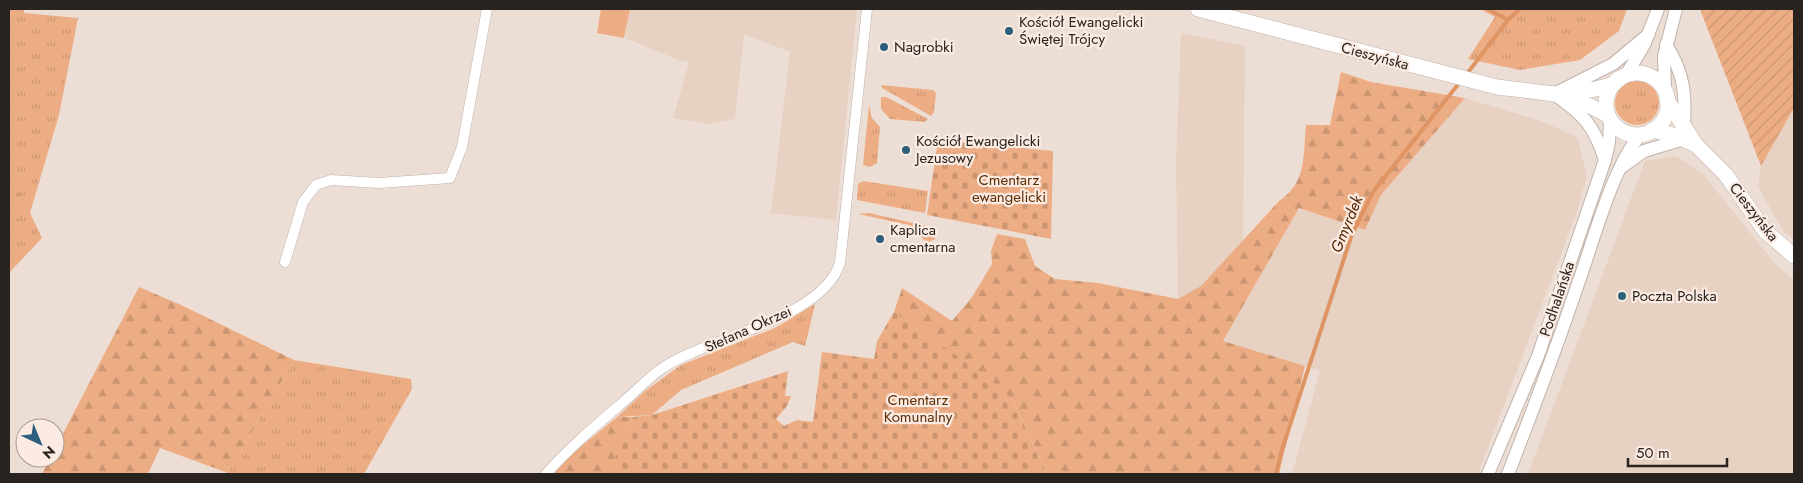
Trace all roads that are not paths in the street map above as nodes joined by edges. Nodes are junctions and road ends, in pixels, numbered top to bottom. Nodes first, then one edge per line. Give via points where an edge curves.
1 (487, 9) edge
2 (867, 9) edge
3 (1198, 9) edge
4 (1658, 9) edge
5 (1676, 9) edge
6 (1649, 34) junction
7 (1666, 45) junction
8 (1620, 80) junction
9 (1554, 94) junction
10 (1666, 96) junction
11 (1610, 117) junction
12 (1647, 132) junction
13 (1683, 133) junction
14 (1605, 160) junction
15 (1622, 166) junction
16 (1794, 256) edge
17 (285, 262) dead end
18 (546, 474) edge
19 (1488, 474) edge
20 (1508, 474) edge

1 - 17 street via 462,147 450,178 379,183 331,180 316,184 303,202
2 - 18 street, Stefana Okrzei via 840,263 834,279 823,290 779,318 661,369 567,450
3 - 9 main road, Cieszyńska via 1485,84
4 - 6 street
5 - 7 street
6 - 8 street via 1640,54
6 - 9 street via 1613,64
7 - 10 street
7 - 13 street via 1683,79 1686,98
8 - 9 main road, Cieszyńska via 1596,89
8 - 10 main road via 1637,73 1648,75 1658,82
8 - 11 main road via 1607,99
9 - 11 main road, Cieszyńska via 1586,104
9 - 14 street via 1588,122
10 - 12 main road via 1664,118
10 - 13 main road, Cieszyńska
11 - 12 main road via 1626,132
11 - 14 street, Podhalańska
12 - 13 main road
12 - 15 street, Podhalańska via 1629,148
13 - 15 street via 1644,151
13 - 16 main road, Cieszyńska via 1726,176 1765,231
14 - 19 street, Podhalańska via 1538,356
15 - 20 street, Podhalańska

